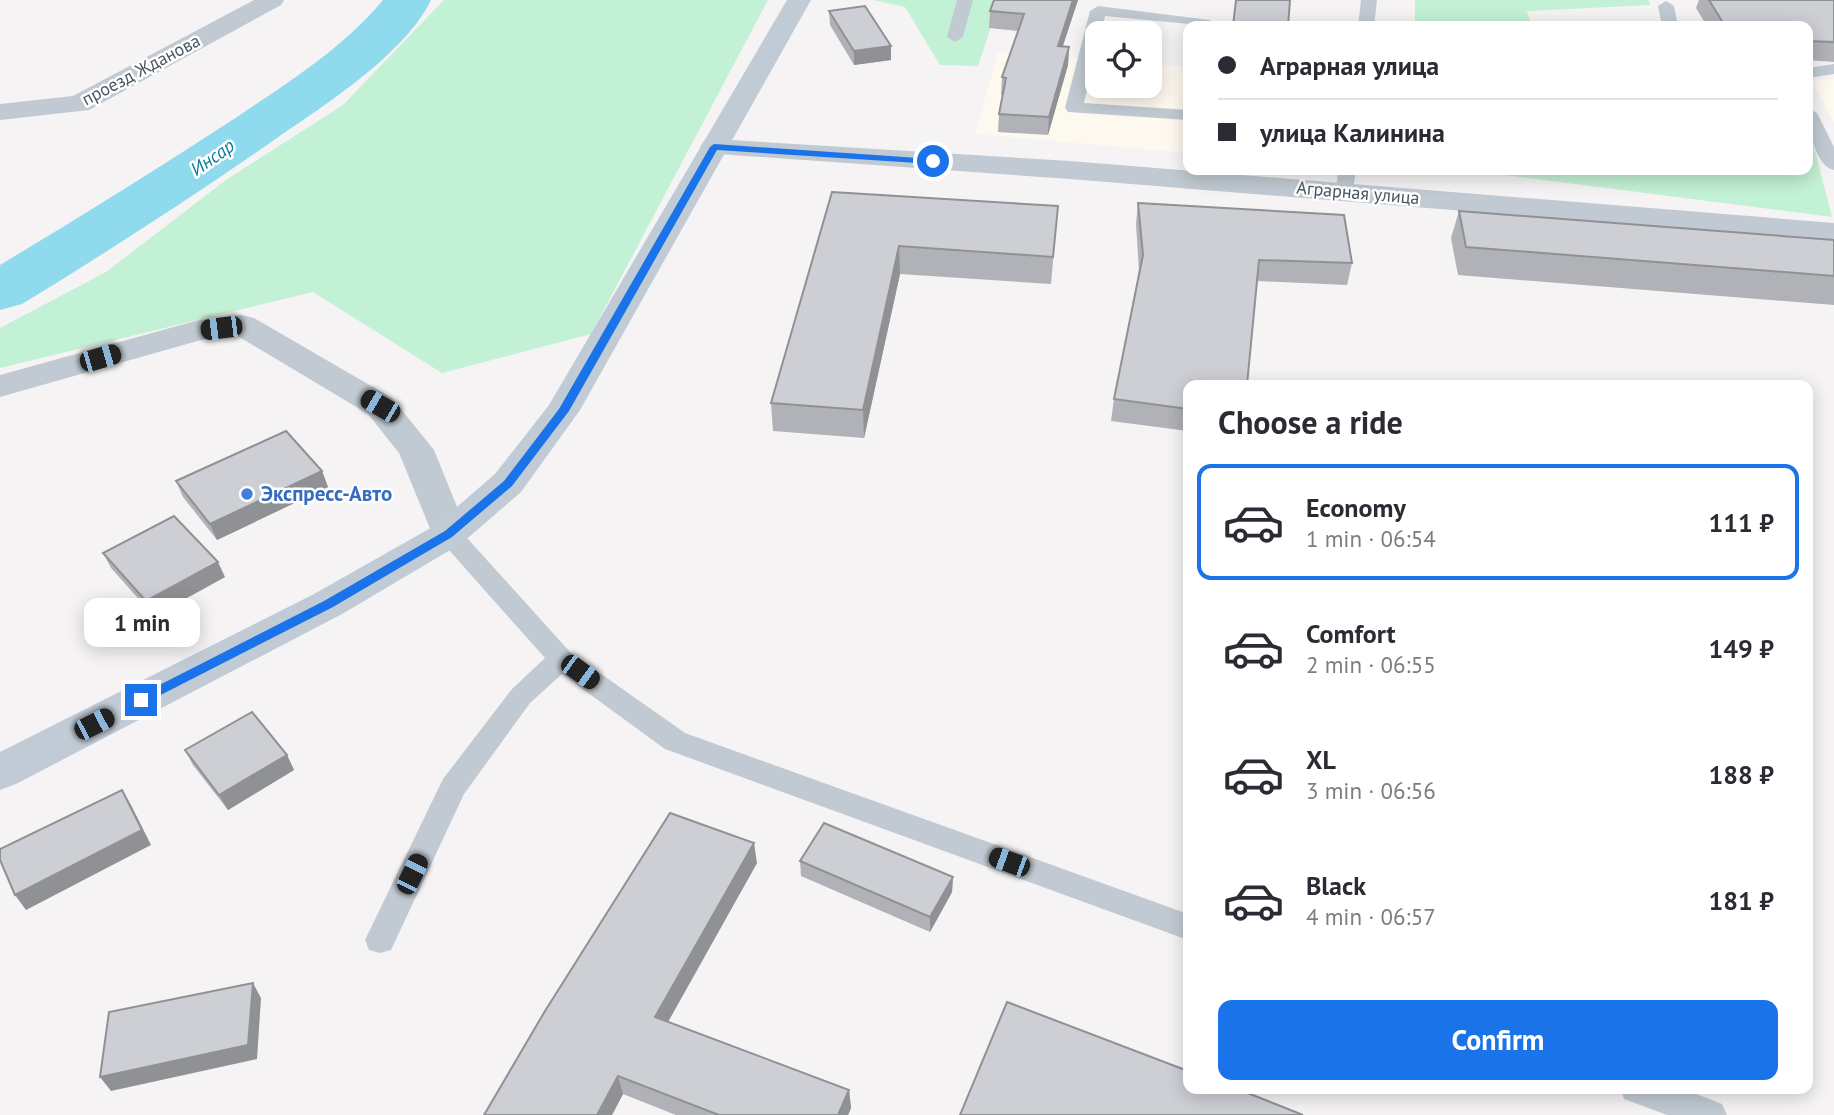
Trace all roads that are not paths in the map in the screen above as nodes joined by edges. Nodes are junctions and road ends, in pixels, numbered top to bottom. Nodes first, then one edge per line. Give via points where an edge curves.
1 (272, 0) edge
2 (799, 0) edge
3 (965, 0) edge
4 (1369, 0) edge
5 (1665, 6) dead end
6 (1187, 21) edge
7 (1367, 21) edge
8 (1669, 21) edge
9 (955, 37) dead end
10 (1834, 69) edge
11 (1813, 72) edge
12 (0, 111) edge
13 (1183, 115) edge
14 (1813, 123) edge
15 (714, 147) junction
16 (1834, 165) edge
17 (1183, 175) edge
18 (1191, 175) edge
19 (1346, 181) edge
20 (1834, 232) edge
21 (0, 386) edge
22 (449, 534) junction
23 (561, 659) junction
24 (0, 772) edge
25 (1183, 925) edge
26 (380, 940) dead end
27 (1652, 1094) edge
28 (1710, 1115) edge

1 - 12 street, проезд Жданова via 79,104
2 - 15 main road
3 - 9 lane
4 - 7 lane
5 - 8 lane
6 - 13 lane via 1098,10 1074,108
10 - 11 lane
14 - 16 lane
15 - 17 street, Аграрная улица
15 - 22 main road via 564,411 508,483
18 - 19 street, Аграрная улица
19 - 20 street, Аграрная улица
21 - 22 street via 200,330 242,325 380,406 416,450
22 - 23 lane
22 - 24 main road via 328,604
23 - 25 lane via 675,741
23 - 26 lane via 521,696 453,787
27 - 28 lane

